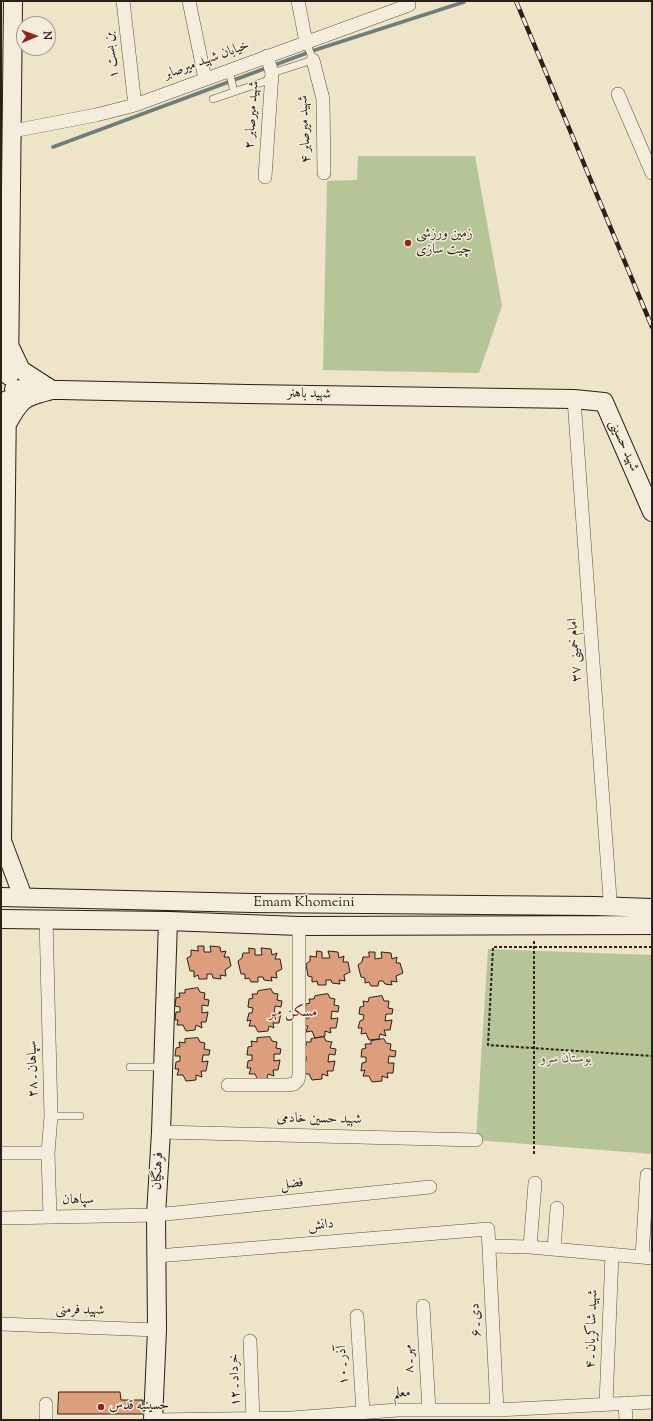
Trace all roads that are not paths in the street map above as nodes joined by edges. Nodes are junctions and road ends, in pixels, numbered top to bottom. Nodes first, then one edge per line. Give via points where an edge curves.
1 (123, 1) edge
2 (189, 1) edge
3 (298, 1) edge
4 (13, 2) edge
5 (408, 3) edge
6 (306, 42) junction
7 (267, 56) junction
8 (313, 60) junction
9 (229, 70) junction
10 (272, 74) junction
11 (205, 79) junction
12 (234, 92) junction
13 (618, 94) dead end
14 (213, 99) dead end
15 (135, 105) junction
16 (13, 131) junction
17 (324, 173) dead end
18 (652, 173) edge
19 (265, 176) dead end
20 (9, 346) junction
21 (6, 388) edge
22 (52, 390) junction
23 (574, 399) junction
24 (604, 402) joint
25 (6, 426) junction
26 (652, 512) edge
27 (2, 842) edge
28 (1, 897) edge
29 (22, 897) junction
30 (652, 899) edge
31 (252, 903) junction
32 (604, 904) junction
33 (652, 908) edge
34 (1, 919) edge
35 (46, 920) junction
36 (168, 921) junction
37 (252, 925) junction
38 (601, 925) junction
39 (652, 925) edge
40 (299, 926) junction
41 (652, 933) edge
42 (162, 1066) junction
43 (130, 1067) dead end
44 (228, 1085) dead end
45 (51, 1116) junction
46 (80, 1116) dead end
47 (161, 1132) junction
48 (476, 1140) dead end
49 (1, 1153) edge
50 (48, 1153) junction
51 (647, 1175) dead end
52 (535, 1183) dead end
53 (430, 1187) dead end
54 (557, 1208) dead end
55 (156, 1215) junction
56 (50, 1217) junction
57 (1, 1218) edge
58 (488, 1229) joint
59 (489, 1246) junction
60 (530, 1247) junction
61 (554, 1249) junction
62 (612, 1254) junction
63 (157, 1256) junction
64 (647, 1258) edge
65 (423, 1306) dead end
66 (356, 1316) dead end
67 (1, 1324) edge
68 (157, 1330) junction
69 (250, 1341) dead end
70 (652, 1402) edge
71 (625, 1403) junction
72 (46, 1404) dead end
73 (606, 1404) junction
74 (428, 1410) junction
75 (498, 1410) junction
76 (363, 1412) junction
77 (511, 1414) edge
78 (397, 1415) edge
79 (253, 1419) junction
80 (292, 1419) edge
81 (46, 1420) edge
82 (153, 1420) edge
83 (626, 1420) edge

1 - 15 street, بن بست ۱
2 - 11 street
3 - 6 street
4 - 16 main road
5 - 6 street, خیابان شهید میرصابر
6 - 7 street, خیابان شهید میرصابر
6 - 8 lane
7 - 9 street, خیابان شهید میرصابر
7 - 10 street, شهید میرصابر ۲
8 - 10 lane
8 - 17 street, شهید میرصابر ۴ via 323,99
9 - 11 street, خیابان شهید میرصابر
9 - 12 lane
10 - 12 lane via 266,81
10 - 19 street, شهید میرصابر ۲
11 - 15 street, خیابان شهید میرصابر
12 - 14 lane
13 - 18 street
15 - 16 street, خیابان شهید میرصابر
16 - 20 main road
20 - 21 main road
20 - 22 main road via 21,370
21 - 22 main road, شهید باهنر
21 - 25 main road
22 - 23 main road, شهید باهنر
22 - 25 main road via 23,400
23 - 24 main road, شهید باهنر
23 - 32 street, امام خمینی ۳۷
24 - 26 main road, شهید حسینی
25 - 27 main road
27 - 29 main road
28 - 29 main road, Emam Khomeini
29 - 31 main road, Emam Khomeini
30 - 32 main road
31 - 32 main road, Emam Khomeini
31 - 37 main road
32 - 33 main road
34 - 35 main road, Emam Khomeini
35 - 36 main road, Emam Khomeini
35 - 45 street, سپاهان ـ ۲۸
36 - 37 main road, Emam Khomeini
36 - 42 main road, فرهنگیان
37 - 40 main road, Emam Khomeini
38 - 39 main road, Emam Khomeini
38 - 40 main road, Emam Khomeini
38 - 41 main road via 612,932
40 - 44 street via 298,1080 294,1084 286,1085
42 - 43 lane
42 - 47 main road, فرهنگیان
45 - 46 lane
45 - 50 street, سپاهان ـ ۲۸
47 - 48 street, شهید حسین خادمی
47 - 55 main road, فرهنگیان
49 - 50 street
50 - 56 street, سپاهان ـ ۲۸
51 - 64 street
52 - 60 street
53 - 55 street, فضل
54 - 61 street
55 - 56 street, سپاهان
55 - 63 main road, فرهنگیان
56 - 57 street, سپاهان
58 - 59 street, دی ـ ۶
58 - 63 street, دانش
59 - 60 street
59 - 75 street, دی ـ ۶
60 - 61 street
61 - 62 street
62 - 64 street
62 - 73 street, شهید شاکریان ـ ۴
63 - 68 main road, فرهنگیان
65 - 74 street, مهر ـ ۸
66 - 76 street, آذر ـ ۱۰
67 - 68 street, شهید فرمنی
68 - 82 main road, فرهنگیان
69 - 79 street, خرداد ـ ۱۲
70 - 71 street, معلم
71 - 73 street, معلم
71 - 83 street
72 - 81 street
73 - 77 street, معلم
74 - 75 street, معلم
74 - 78 street, معلم
75 - 77 street, معلم
76 - 78 street, معلم
76 - 80 street, معلم
79 - 80 street, معلم
79 - 82 street, معلم

